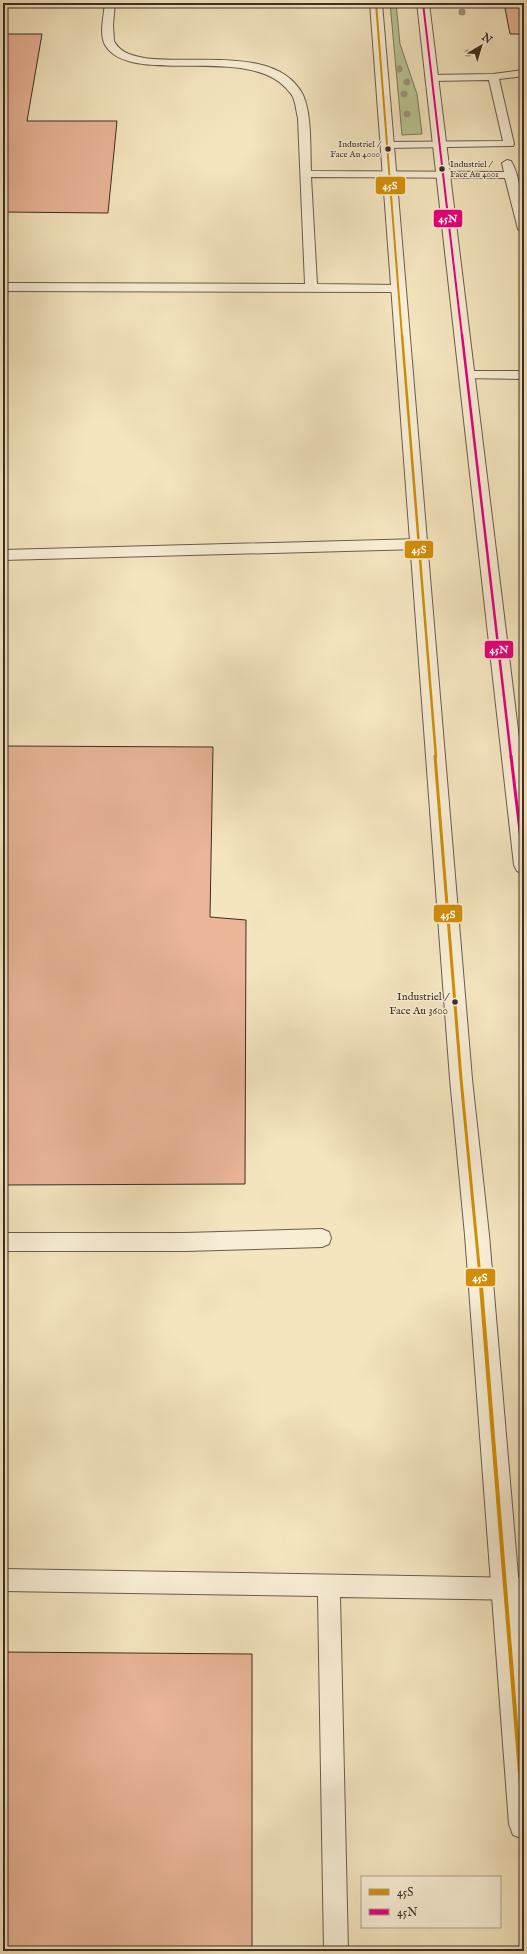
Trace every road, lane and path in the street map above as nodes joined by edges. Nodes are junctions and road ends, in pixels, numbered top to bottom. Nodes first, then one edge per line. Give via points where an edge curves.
1 (110, 3) edge
2 (376, 3) edge
3 (422, 3) edge
4 (524, 73) edge
5 (493, 77) junction
6 (431, 78) junction
7 (387, 144) junction
8 (439, 144) junction
9 (508, 163) dead end
10 (306, 174) junction
11 (389, 174) junction
12 (443, 175) junction
13 (511, 175) junction
14 (524, 229) edge
15 (3, 287) edge
16 (311, 288) junction
17 (399, 289) junction
18 (466, 375) junction
19 (524, 375) edge
20 (420, 544) junction
21 (3, 555) edge
22 (524, 865) edge
23 (322, 1238) dead end
24 (3, 1242) edge
25 (3, 1580) edge
26 (329, 1586) junction
27 (514, 1589) edge
28 (524, 1824) edge
29 (336, 1951) edge

1 - 10 lane via 108,42 113,50 123,56 145,62 240,64 268,72 289,84 297,94 301,106
2 - 7 street
3 - 6 street
4 - 5 lane
5 - 6 lane
5 - 8 lane via 509,144
6 - 8 street
7 - 8 lane
7 - 11 street
8 - 12 street
9 - 13 lane
10 - 11 lane
10 - 16 lane
11 - 12 lane
11 - 17 street
12 - 13 lane
12 - 18 street
13 - 14 lane
15 - 16 lane
16 - 17 lane
17 - 20 street
18 - 19 lane
18 - 22 street
20 - 21 lane
20 - 27 street via 461,1079
23 - 24 lane via 185,1242
25 - 26 lane
26 - 27 lane
26 - 29 lane
27 - 28 street

